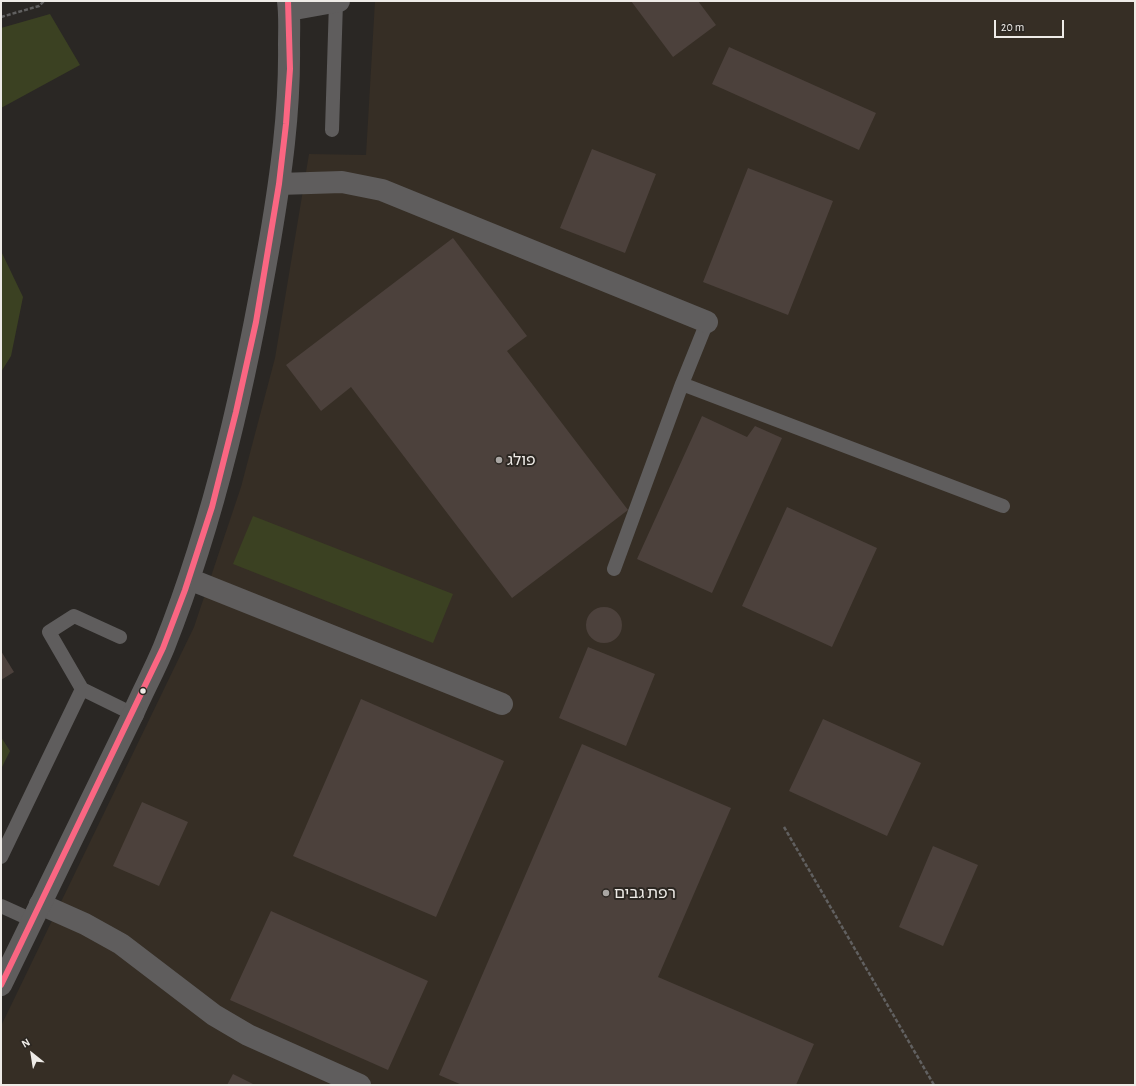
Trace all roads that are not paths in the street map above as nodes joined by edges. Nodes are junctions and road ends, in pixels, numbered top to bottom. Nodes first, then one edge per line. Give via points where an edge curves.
1 (337, 1) edge
2 (288, 5) edge
3 (332, 130) dead end
4 (279, 184) junction
5 (707, 322) joint
6 (682, 384) junction
7 (1002, 506) dead end
8 (614, 569) dead end
9 (189, 579) junction
10 (120, 637) dead end
11 (82, 689) junction
12 (502, 704) dead end
13 (133, 714) junction
14 (1, 857) edge
15 (1, 906) edge
16 (36, 912) junction
17 (1, 985) edge
18 (360, 1085) edge

1 - 2 street
1 - 3 lane
2 - 4 street via 290,69
4 - 5 street via 342,182 382,190
4 - 9 street via 256,322 236,412 212,507
5 - 6 lane
6 - 7 lane
6 - 8 lane
9 - 12 street
9 - 13 street via 163,648
10 - 11 lane via 74,616 49,632
11 - 13 lane
11 - 14 lane
13 - 16 street
15 - 16 lane
16 - 17 street
16 - 18 street via 85,924 121,944 214,1015 248,1035

